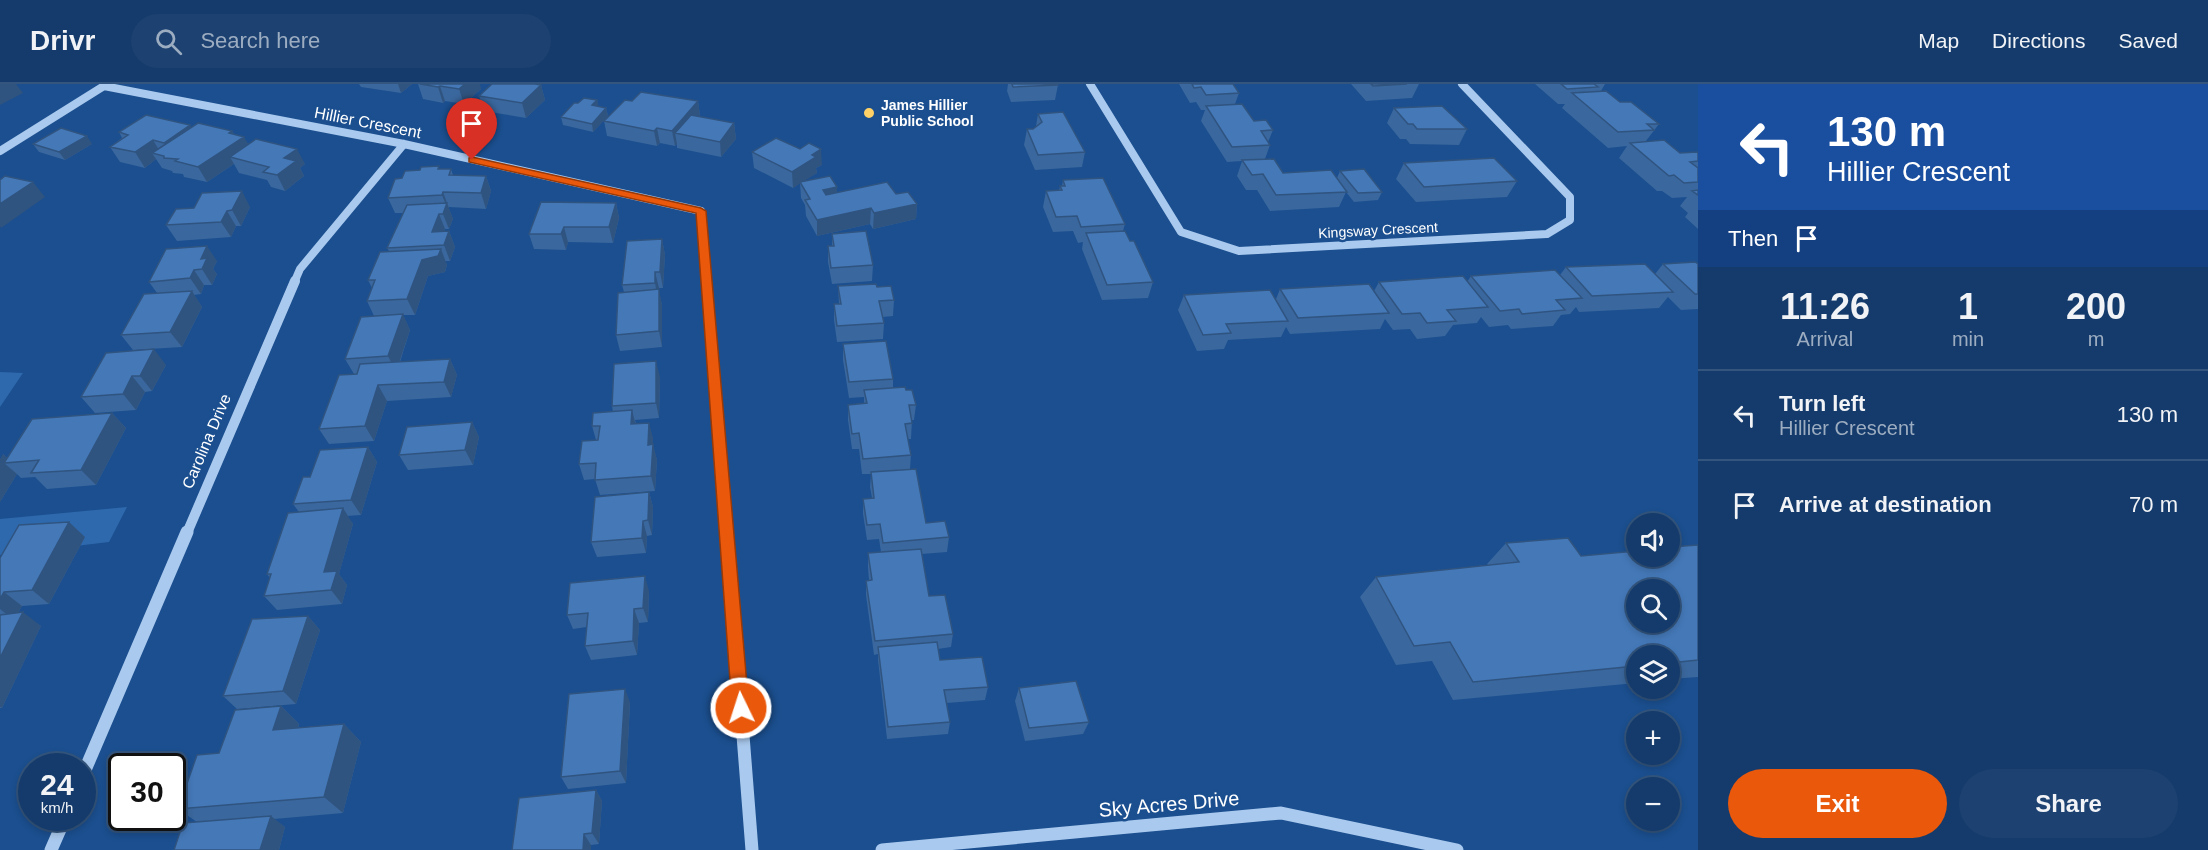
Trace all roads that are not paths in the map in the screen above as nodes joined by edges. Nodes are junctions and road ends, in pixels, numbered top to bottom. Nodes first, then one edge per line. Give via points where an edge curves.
1 (1090, 84) edge
2 (1462, 84) edge
3 (106, 85) edge
4 (404, 144) junction
5 (0, 151) edge
6 (92, 753) edge
7 (59, 831) edge
8 (51, 850) edge
9 (752, 850) edge
10 (882, 850) edge
11 (1457, 850) edge

1 - 2 street, Kingsway Crescent via 1181,232 1239,251 1547,234 1570,220 1569,197
3 - 4 street, Hillier Crescent
3 - 5 street
4 - 6 street, Carolina Drive via 300,269
4 - 9 street, Hillier Crescent via 701,211
7 - 8 street
10 - 11 street, Sky Acres Drive via 1281,813

